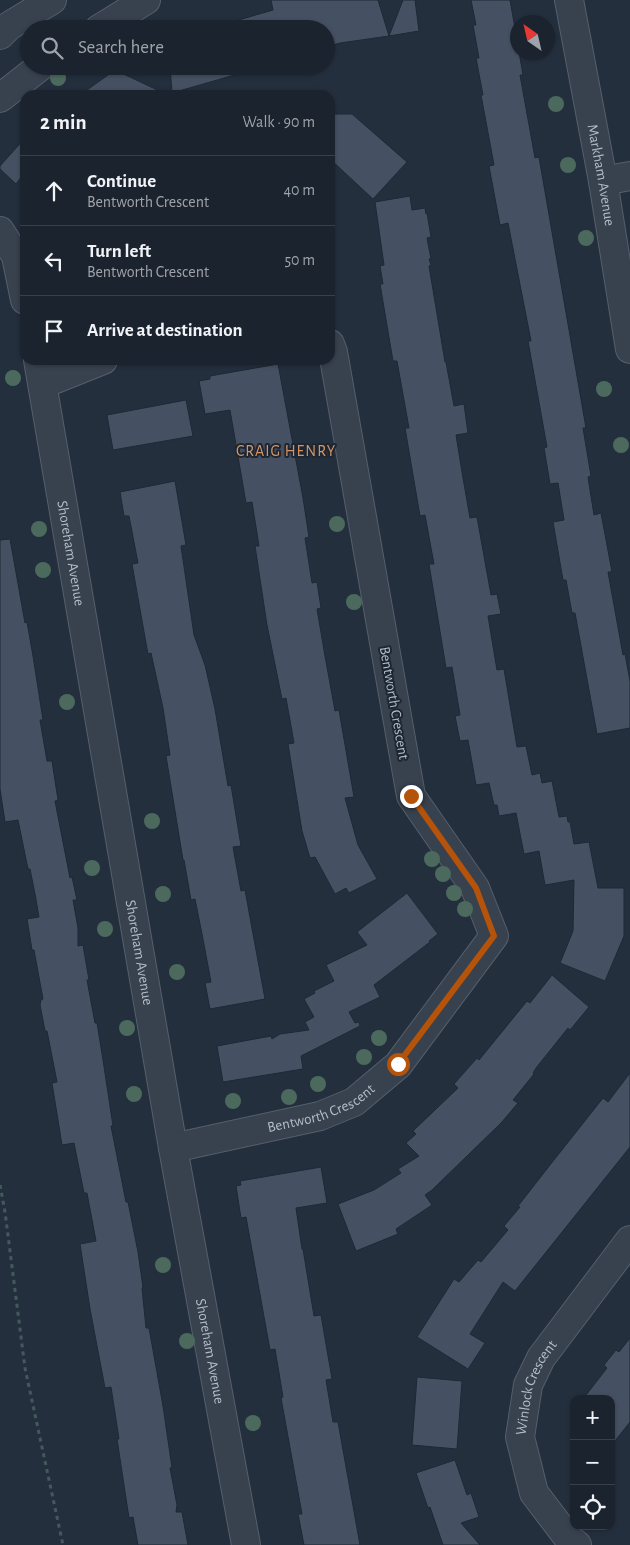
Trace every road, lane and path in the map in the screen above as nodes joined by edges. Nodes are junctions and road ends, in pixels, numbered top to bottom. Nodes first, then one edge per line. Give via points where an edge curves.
1 (52, 0) edge
2 (146, 0) edge
3 (569, 0) edge
4 (114, 20) edge
5 (0, 35) edge
6 (30, 75) edge
7 (0, 98) edge
8 (630, 176) edge
9 (603, 181) junction
10 (0, 231) edge
11 (20, 276) edge
12 (630, 349) edge
13 (77, 365) edge
14 (335, 365) edge
15 (40, 372) edge
16 (173, 1148) junction
17 (0, 1185) edge
18 (630, 1240) edge
19 (63, 1545) edge
20 (246, 1545) edge
21 (578, 1545) edge

1 - 5 street
2 - 4 street
3 - 9 street, Markham Avenue
6 - 7 street
8 - 9 street
9 - 12 street, Markham Avenue
10 - 11 street via 16,256
13 - 15 street
14 - 16 street, Bentworth Crescent via 411,796 476,888 494,936 398,1064 354,1102 320,1116
15 - 16 street, Shoreham Avenue
16 - 20 street, Shoreham Avenue
17 - 19 path via 25,1368
18 - 21 street, Winlock Crescent via 541,1358 528,1385 520,1437 534,1493 569,1539

